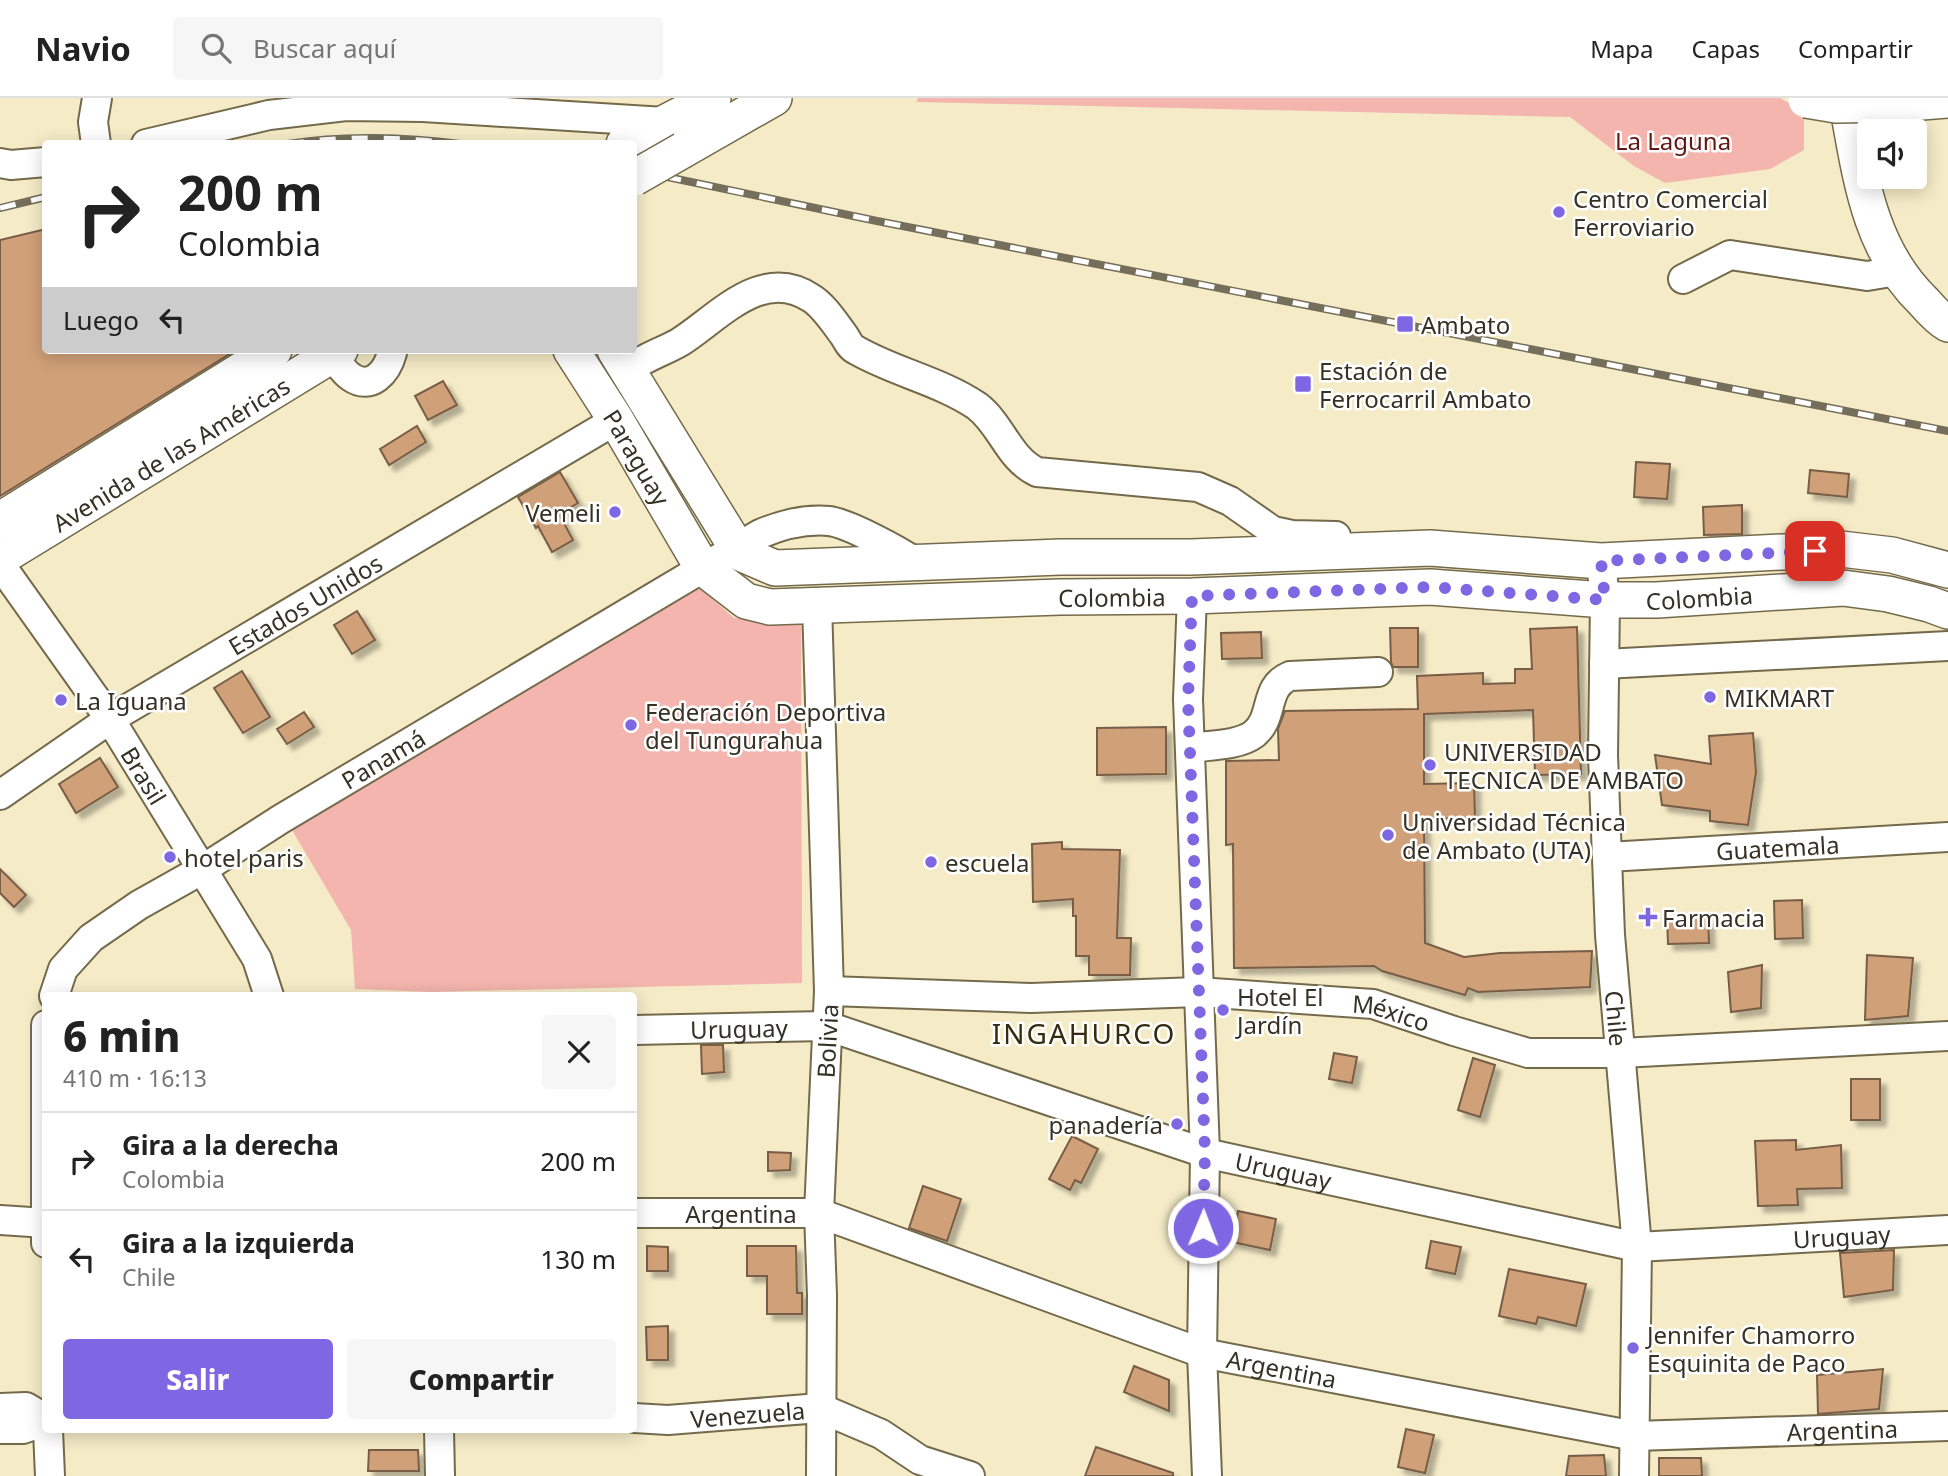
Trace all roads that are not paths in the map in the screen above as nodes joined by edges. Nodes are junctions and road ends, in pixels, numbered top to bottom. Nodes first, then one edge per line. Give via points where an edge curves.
1 (97, 98) edge
2 (713, 98) edge
3 (774, 98) edge
4 (1846, 98) edge
5 (1804, 99) edge
6 (1908, 100) edge
7 (1885, 119) edge
8 (653, 137) edge
9 (95, 140) edge
10 (163, 140) edge
11 (42, 162) edge
12 (0, 163) edge
13 (637, 172) edge
14 (1884, 189) edge
15 (1897, 271) junction
16 (1683, 279) dead end
17 (1948, 291) edge
18 (1948, 324) edge
19 (268, 354) edge
20 (333, 354) edge
21 (337, 354) edge
22 (392, 354) edge
23 (574, 354) edge
24 (622, 360) edge
25 (616, 420) junction
26 (0, 520) edge
27 (736, 547) junction
28 (1451, 549) junction
29 (0, 558) edge
30 (1601, 561) junction
31 (917, 563) junction
32 (0, 564) edge
33 (702, 567) junction
34 (1948, 570) edge
35 (1192, 596) junction
36 (1605, 600) junction
37 (817, 605) junction
38 (1948, 611) edge
39 (1948, 646) edge
40 (1604, 664) junction
41 (1378, 672) dead end
42 (110, 719) junction
43 (1190, 748) junction
44 (0, 795) edge
45 (1948, 837) edge
46 (1608, 857) junction
47 (203, 869) junction
48 (829, 990) junction
49 (55, 992) edge
50 (268, 992) edge
51 (1198, 992) junction
52 (827, 1026) junction
53 (637, 1030) edge
54 (1948, 1036) edge
55 (1620, 1053) junction
56 (1205, 1153) junction
57 (637, 1213) edge
58 (819, 1213) junction
59 (0, 1220) edge
60 (42, 1223) edge
61 (1948, 1230) edge
62 (1637, 1247) junction
63 (1202, 1353) junction
64 (0, 1408) edge
65 (820, 1408) junction
66 (42, 1417) edge
67 (637, 1418) edge
68 (42, 1422) edge
69 (1948, 1426) edge
70 (0, 1429) edge
71 (48, 1433) edge
72 (439, 1433) edge
73 (1635, 1436) junction
74 (50, 1476) edge
75 (440, 1476) edge
76 (821, 1476) edge
77 (970, 1476) edge
78 (1207, 1476) edge
79 (1634, 1476) edge

1 - 9 street
2 - 8 main road
3 - 8 main road
4 - 15 main road via 1875,232
5 - 6 main road, bridge via 1836,105
6 - 7 main road
8 - 10 street via 423,107 346,106 269,115
8 - 13 main road, bridge
11 - 12 street
14 - 17 main road via 1895,227 1910,253
15 - 16 street via 1867,276 1730,255
15 - 18 main road
19 - 26 main road, Avenida de las Américas
20 - 29 main road, Avenida de las Américas
21 - 22 street via 348,376 361,382 374,380 388,368
23 - 25 main road, Paraguay
24 - 27 main road, Paraguay
24 - 28 street via 636,364 765,287 793,290 813,299 852,349 978,407 1021,463 1037,472 1198,486 1230,501 1273,531 1326,536 1413,533 1446,540
25 - 33 main road, Paraguay
25 - 42 street, Estados Unidos
27 - 31 main road, Colombia via 775,568
27 - 31 street, Panamá via 774,528 831,521 897,549
27 - 33 street, Panamá
28 - 30 main road, Colombia
28 - 31 main road, Colombia
30 - 34 main road, Colombia via 1841,549 1892,555
30 - 36 street, Chile
32 - 42 street, Brasil
33 - 37 main road, Colombia via 746,601 769,607
33 - 47 street, Panamá
35 - 36 main road, Colombia via 1430,587
35 - 37 main road, Colombia
35 - 43 street
36 - 38 main road, Colombia via 1843,588 1888,594
36 - 40 street, Chile
37 - 48 street, Bolivia
39 - 40 street
40 - 46 street, Chile
41 - 43 street via 1280,680 1255,733 1241,741
42 - 44 street, Estados Unidos
42 - 47 street, Brasil
43 - 51 street
45 - 46 street, Guatemala
46 - 55 street, Chile
47 - 49 street, Panamá via 91,938 63,969
47 - 50 street, Brasil via 257,959
48 - 51 street, México via 1031,998
48 - 52 street, Bolivia
51 - 55 street, México via 1373,1004 1528,1053
51 - 56 street
52 - 53 street, Uruguay
52 - 56 street, Uruguay
52 - 58 street, Bolivia
54 - 55 street, México
55 - 62 street, Chile
56 - 62 street, Uruguay
56 - 63 street
57 - 58 street, Argentina
58 - 63 street, Argentina
58 - 65 street, Bolivia
59 - 60 street
61 - 62 street, Uruguay
62 - 73 street, Chile
63 - 73 street, Argentina
63 - 78 street
64 - 66 street via 26,1407
65 - 67 street, Venezuela
65 - 76 street, Bolivia
65 - 77 street, Venezuela via 881,1434 920,1461
68 - 70 street via 23,1429
69 - 73 street, Argentina
71 - 74 street
72 - 75 street
73 - 79 street, Chile

